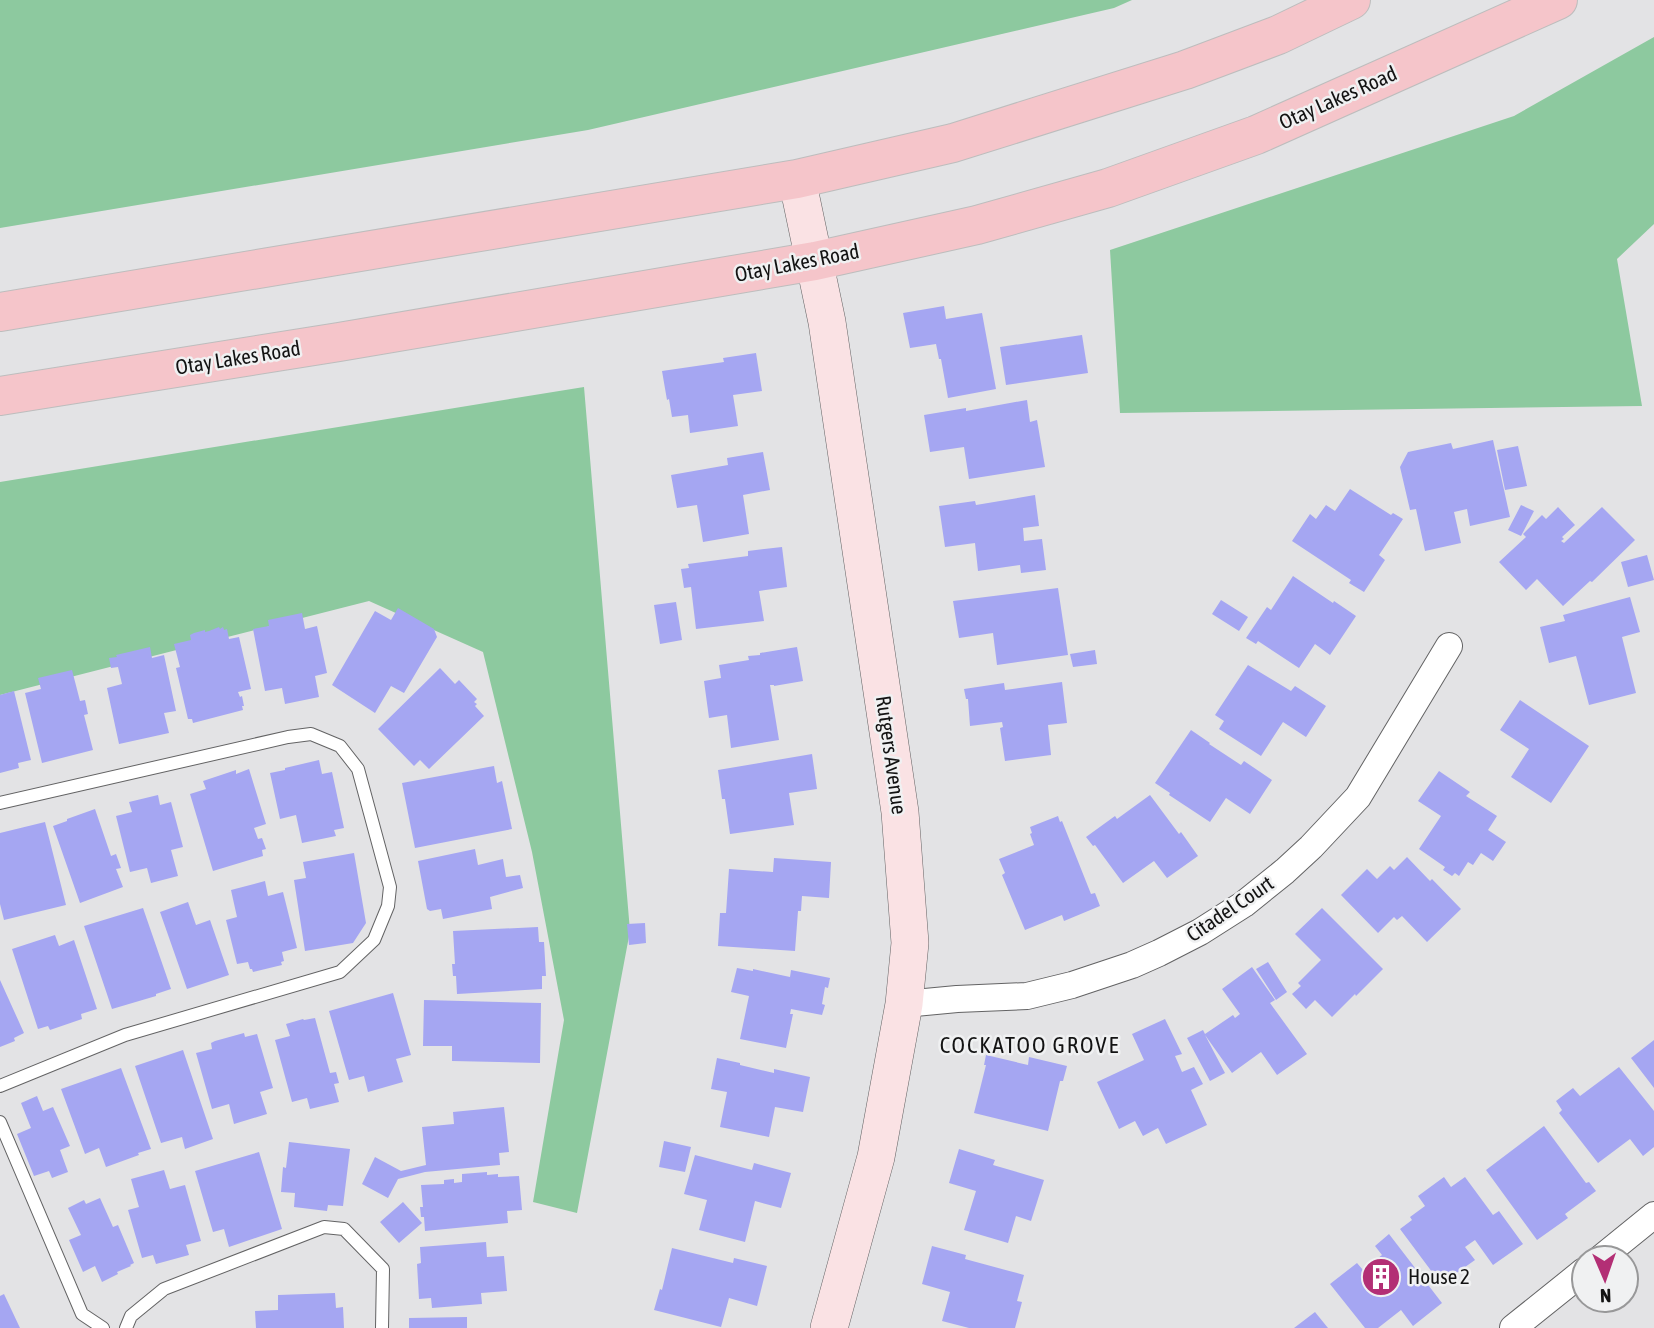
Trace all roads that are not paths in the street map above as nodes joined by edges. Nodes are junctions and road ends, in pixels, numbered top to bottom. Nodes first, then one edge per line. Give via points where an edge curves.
1 (1351, 0) edge
2 (1558, 0) edge
3 (797, 179) junction
4 (815, 261) junction
5 (0, 312) edge
6 (0, 396) edge
7 (1449, 646) dead end
8 (0, 803) edge
9 (904, 1004) junction
10 (0, 1086) edge
11 (0, 1122) edge
12 (1654, 1215) edge
13 (1618, 1244) edge
14 (1570, 1282) edge
15 (103, 1328) edge
16 (126, 1328) edge
17 (382, 1328) edge
18 (829, 1328) edge
19 (1513, 1328) edge

1 - 3 main road via 1278,34 1172,74 953,143
2 - 4 main road, Otay Lakes Road via 1256,135 1108,188 977,225
3 - 4 main road, Rutgers Avenue
3 - 5 main road
4 - 6 main road, Otay Lakes Road
4 - 9 main road, Rutgers Avenue via 900,812 910,943
7 - 9 street, Citadel Court via 1358,797 1311,848 1244,904 1159,953 1072,985 1027,996
8 - 10 lane via 311,734 340,746 358,769 390,887 388,906 374,940 340,972 125,1035
9 - 18 main road, Rutgers Avenue via 876,1157
11 - 15 lane via 82,1314
12 - 13 street
14 - 19 street
16 - 17 lane via 131,1316 164,1289 324,1227 344,1229 383,1269

